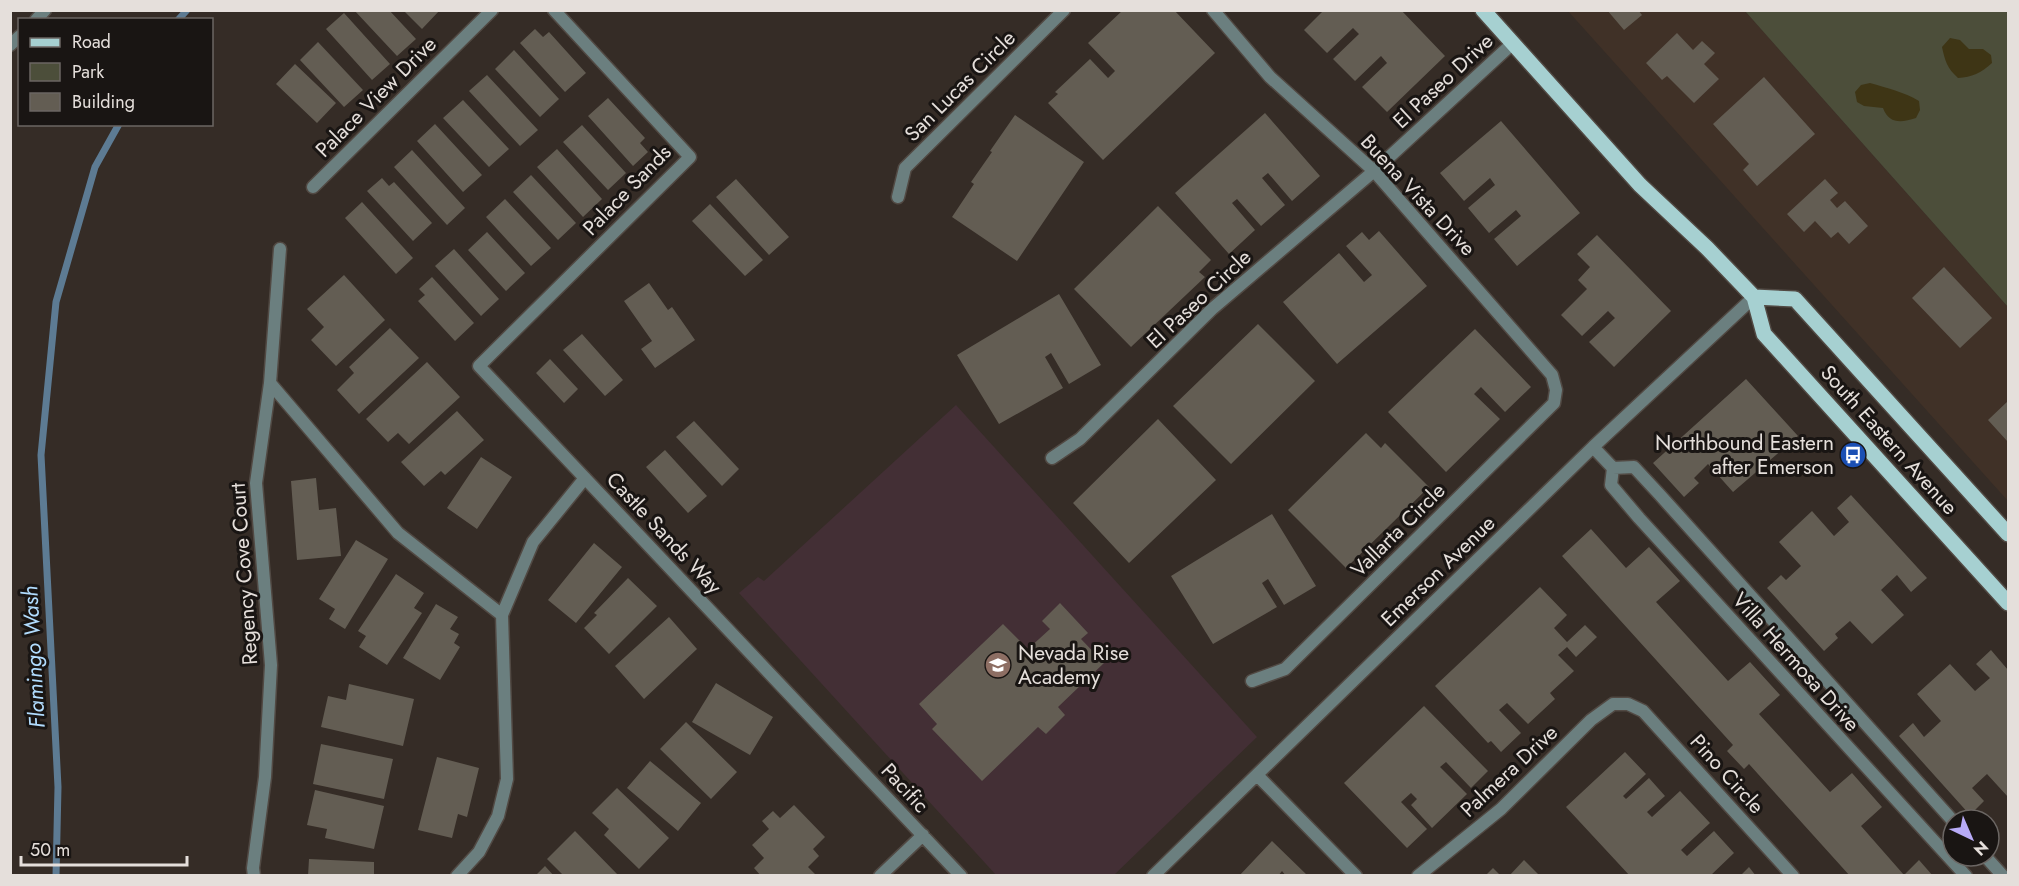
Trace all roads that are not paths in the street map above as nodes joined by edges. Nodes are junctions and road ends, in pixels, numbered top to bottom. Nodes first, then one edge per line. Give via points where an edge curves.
1 (492, 10) edge
2 (554, 10) edge
3 (1064, 10) edge
4 (1213, 10) edge
5 (1483, 10) edge
6 (1513, 43) junction
7 (1374, 171) junction
8 (313, 187) dead end
9 (898, 196) dead end
10 (280, 249) dead end
11 (1754, 297) junction
12 (479, 366) joint
13 (270, 383) junction
14 (1556, 390) joint
15 (1593, 447) junction
16 (1052, 458) dead end
17 (1612, 468) junction
18 (585, 478) junction
19 (2008, 534) edge
20 (2008, 603) edge
21 (502, 615) junction
22 (1252, 681) dead end
23 (1629, 704) joint
24 (821, 727) joint
25 (1257, 775) junction
26 (1941, 808) edge
27 (923, 835) junction
28 (254, 876) edge
29 (457, 876) edge
30 (880, 876) edge
31 (961, 876) edge
32 (1153, 876) edge
33 (1356, 876) edge
34 (1418, 876) edge
35 (1793, 876) edge
36 (1966, 876) edge

1 - 8 street, Palace View Drive
2 - 12 street, Palace Sands via 690,157
3 - 9 street, San Lucas Circle via 905,168
4 - 7 street, Buena Vista Drive via 1270,77
5 - 6 main road, South Eastern Avenue
6 - 7 street, El Paseo Drive
6 - 11 main road, South Eastern Avenue via 1640,185
7 - 14 street, Buena Vista Drive via 1552,375
7 - 16 street, El Paseo Circle via 1212,309 1080,439
10 - 13 street, Regency Cove Court
11 - 15 street, Emerson Avenue
11 - 19 main road, South Eastern Avenue via 1795,299
11 - 20 main road, South Eastern Avenue via 1764,334
12 - 18 street, Castle Sands Way
13 - 21 street via 398,533
13 - 28 street, Regency Cove Court via 256,483 271,665 265,777
14 - 22 street, Vallarta Circle via 1554,403 1285,669
15 - 17 street, Villa Hermosa Drive
15 - 25 street, Emerson Avenue
17 - 26 street, Villa Hermosa Drive via 1634,467
17 - 36 street, Villa Hermosa Drive via 1611,485 1639,518
18 - 21 street via 533,542
18 - 24 street, Castle Sands Way
21 - 29 street via 507,779 498,816 478,852
23 - 34 street, Palmera Drive via 1613,704 1591,720 1501,809
23 - 35 street, Pino Circle via 1643,711
24 - 27 street, Pacific
25 - 32 street, Emerson Avenue
25 - 33 street
27 - 30 street
27 - 31 street, Pacific

